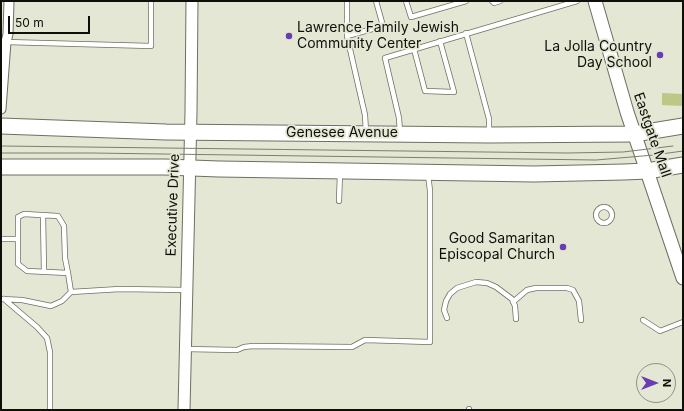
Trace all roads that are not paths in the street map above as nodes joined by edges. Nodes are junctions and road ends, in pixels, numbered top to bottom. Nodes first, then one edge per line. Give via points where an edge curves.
1 (9, 1) edge
2 (151, 1) edge
3 (192, 1) edge
4 (347, 1) edge
5 (376, 1) edge
6 (406, 1) edge
7 (466, 1) edge
8 (492, 1) edge
9 (500, 1) edge
10 (577, 1) edge
11 (595, 1) edge
12 (466, 33) junction
13 (347, 36) junction
14 (5, 37) edge
15 (440, 41) junction
16 (414, 49) junction
17 (1, 109) edge
18 (1, 126) edge
19 (683, 126) edge
20 (190, 132) junction
21 (366, 134) junction
22 (400, 134) junction
23 (634, 134) junction
24 (489, 135) junction
25 (683, 165) edge
26 (1, 167) edge
27 (189, 168) junction
28 (340, 171) junction
29 (647, 171) junction
30 (428, 173) junction
31 (340, 201) dead end
32 (43, 215) junction
33 (1, 239) edge
34 (18, 239) junction
35 (44, 272) junction
36 (68, 273) junction
37 (683, 278) edge
38 (186, 290) junction
39 (71, 292) junction
40 (2, 299) edge
41 (513, 302) junction
42 (447, 318) dead end
43 (516, 319) dead end
44 (581, 320) dead end
45 (643, 320) dead end
46 (683, 322) edge
47 (185, 349) junction
48 (50, 410) edge
49 (184, 410) edge

1 - 14 street
2 - 14 lane via 151,46
3 - 20 street, Executive Drive
4 - 13 lane
5 - 13 lane via 383,26
6 - 7 lane via 411,17
8 - 9 lane
10 - 12 lane
11 - 23 main road, Eastgate Mall
12 - 15 lane
12 - 24 lane via 489,119
13 - 21 lane via 365,115
14 - 17 street
15 - 16 lane
15 - 16 lane via 454,92 424,91
16 - 22 lane via 386,58
18 - 20 main road, Genesee Avenue
19 - 23 main road, Genesee Avenue
20 - 21 main road, Genesee Avenue
20 - 27 street, Executive Drive
21 - 22 main road, Genesee Avenue
22 - 24 main road, Genesee Avenue
23 - 24 main road, Genesee Avenue
23 - 29 main road, Eastgate Mall
25 - 29 main road
26 - 27 main road
27 - 28 main road
27 - 38 street, Executive Drive
28 - 30 main road
28 - 31 lane
29 - 30 main road
29 - 37 main road, Eastgate Mall
30 - 47 lane via 430,342 365,340 352,347 253,346 237,350
32 - 34 lane via 18,216
32 - 35 lane
32 - 36 lane via 58,216 64,226
33 - 34 lane
34 - 35 lane via 18,264 27,271
35 - 36 lane
36 - 39 lane
38 - 39 lane via 120,289
38 - 47 street, Executive Drive
39 - 40 lane via 62,301 51,306
40 - 48 lane via 47,338 50,352
41 - 42 lane via 504,292 487,283 467,284 450,294 444,310
41 - 43 lane via 516,306
41 - 44 lane via 527,290 567,288 573,290 579,301
45 - 46 lane via 660,331
47 - 49 street, Executive Drive

